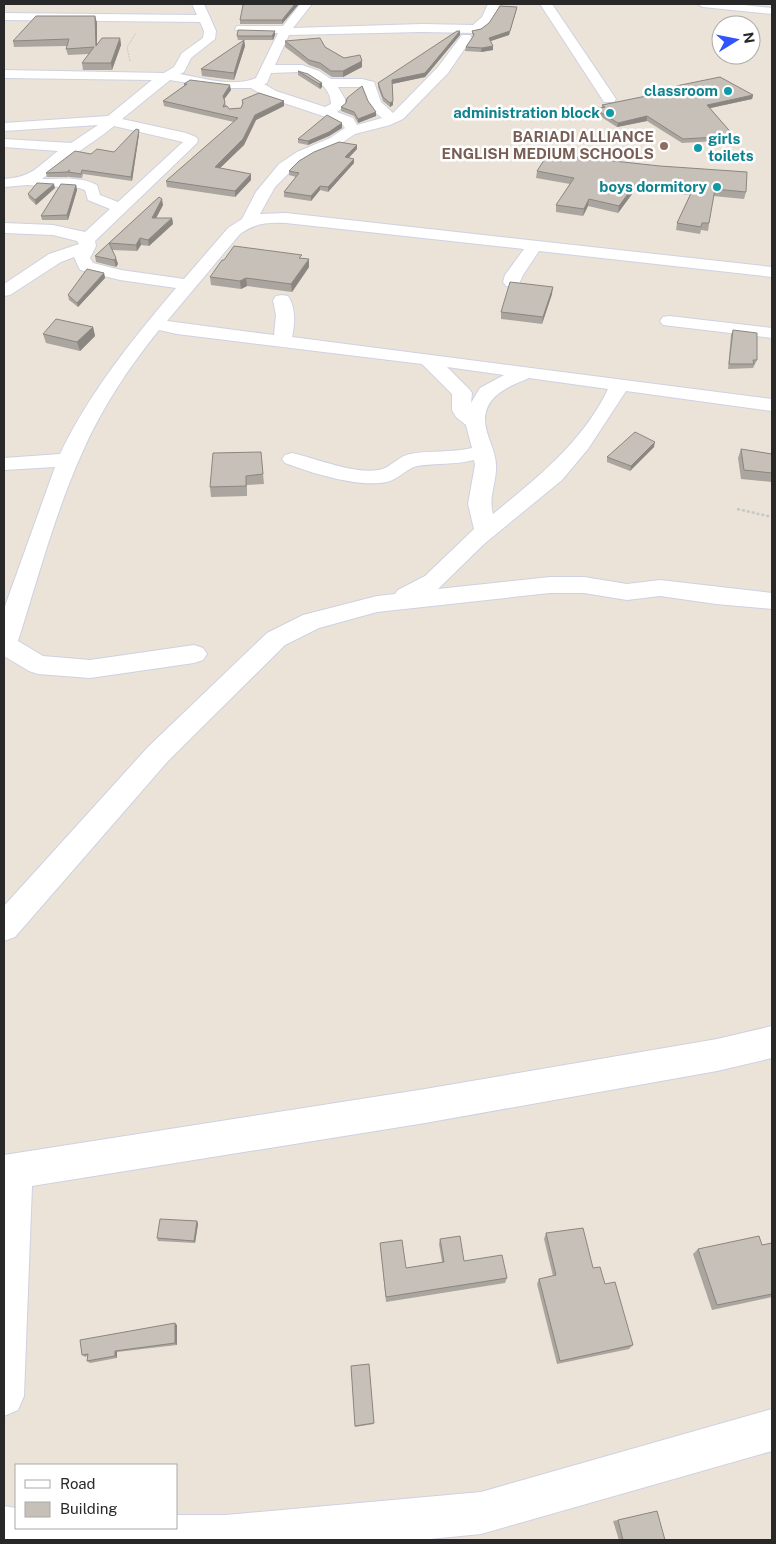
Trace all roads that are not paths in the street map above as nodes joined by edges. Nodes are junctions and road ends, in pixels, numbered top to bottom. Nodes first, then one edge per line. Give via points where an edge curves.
1 (198, 4) edge
2 (306, 4) edge
3 (494, 4) edge
4 (546, 4) edge
5 (703, 4) edge
6 (772, 11) edge
7 (4, 16) edge
8 (204, 19) junction
9 (241, 29) edge
10 (285, 31) junction
11 (466, 38) dead end
12 (266, 70) junction
13 (4, 74) edge
14 (169, 76) junction
15 (327, 83) junction
16 (251, 84) junction
17 (609, 99) dead end
18 (232, 100) dead end
19 (326, 112) junction
20 (393, 119) junction
21 (112, 121) junction
22 (4, 127) edge
23 (350, 130) junction
24 (4, 143) edge
25 (75, 148) junction
26 (27, 181) junction
27 (4, 183) edge
28 (120, 208) junction
29 (250, 220) junction
30 (4, 228) edge
31 (87, 243) junction
32 (535, 246) junction
33 (772, 272) edge
34 (512, 282) edge
35 (188, 285) junction
36 (4, 291) edge
37 (282, 300) dead end
38 (669, 321) dead end
39 (154, 324) junction
40 (772, 333) edge
41 (282, 341) junction
42 (427, 359) junction
43 (528, 372) junction
44 (620, 384) junction
45 (772, 405) edge
46 (476, 423) junction
47 (482, 452) junction
48 (292, 459) dead end
49 (68, 460) junction
50 (4, 464) edge
51 (486, 532) junction
52 (761, 600) edge
53 (393, 602) junction
54 (9, 611) edge
55 (772, 617) edge
56 (194, 654) dead end
57 (4, 926) edge
58 (772, 1042) edge
59 (9, 1172) edge
60 (4, 1396) edge
61 (772, 1430) edge
62 (4, 1528) edge
63 (415, 1529) edge

1 - 8 street
2 - 10 street
3 - 10 street via 490,15 476,29
4 - 17 street
5 - 6 street
7 - 8 street
8 - 14 street via 210,31 209,39 186,56 180,69
9 - 10 street
10 - 12 street
11 - 20 street via 432,83
12 - 15 street via 303,69
12 - 16 street via 262,80
13 - 14 street
14 - 16 street via 225,84
14 - 21 street via 148,89
15 - 19 street via 335,91 338,102
15 - 20 street via 369,85 374,102
16 - 18 street
16 - 19 street via 270,94
19 - 23 street via 348,122
20 - 23 street
21 - 22 street
21 - 25 street
21 - 28 street via 190,140 186,148
23 - 29 street via 346,136 301,156 286,168 254,205
24 - 25 street
25 - 26 street
26 - 27 street
26 - 28 street via 40,185 66,183 88,186 92,188 93,197
28 - 31 street
29 - 32 street via 286,218
29 - 35 street via 234,232
30 - 31 street via 53,230 83,237
31 - 35 street via 82,258 86,266 120,275
31 - 36 street via 55,258
32 - 33 street
32 - 34 street
35 - 39 street
37 - 41 street via 286,311
38 - 40 street
39 - 41 street via 178,330
39 - 49 street via 137,344 88,419
41 - 42 street
42 - 43 street
42 - 46 street via 462,393 460,407
43 - 44 street
43 - 46 street via 487,392 478,408
44 - 45 street
44 - 51 street via 576,451 554,475
46 - 47 street
47 - 48 street via 452,459 411,460 390,474 372,478
47 - 51 street via 486,465 479,504
49 - 50 street
49 - 54 street
51 - 53 street via 433,582
52 - 53 street via 660,588 621,592 584,585 559,585
52 - 55 street
53 - 57 street via 355,608 312,621 276,639 158,754
54 - 56 street via 4,644 38,665 90,669
58 - 59 street via 717,1055 425,1106
59 - 60 street
61 - 63 street
62 - 63 street via 98,1537 226,1537

